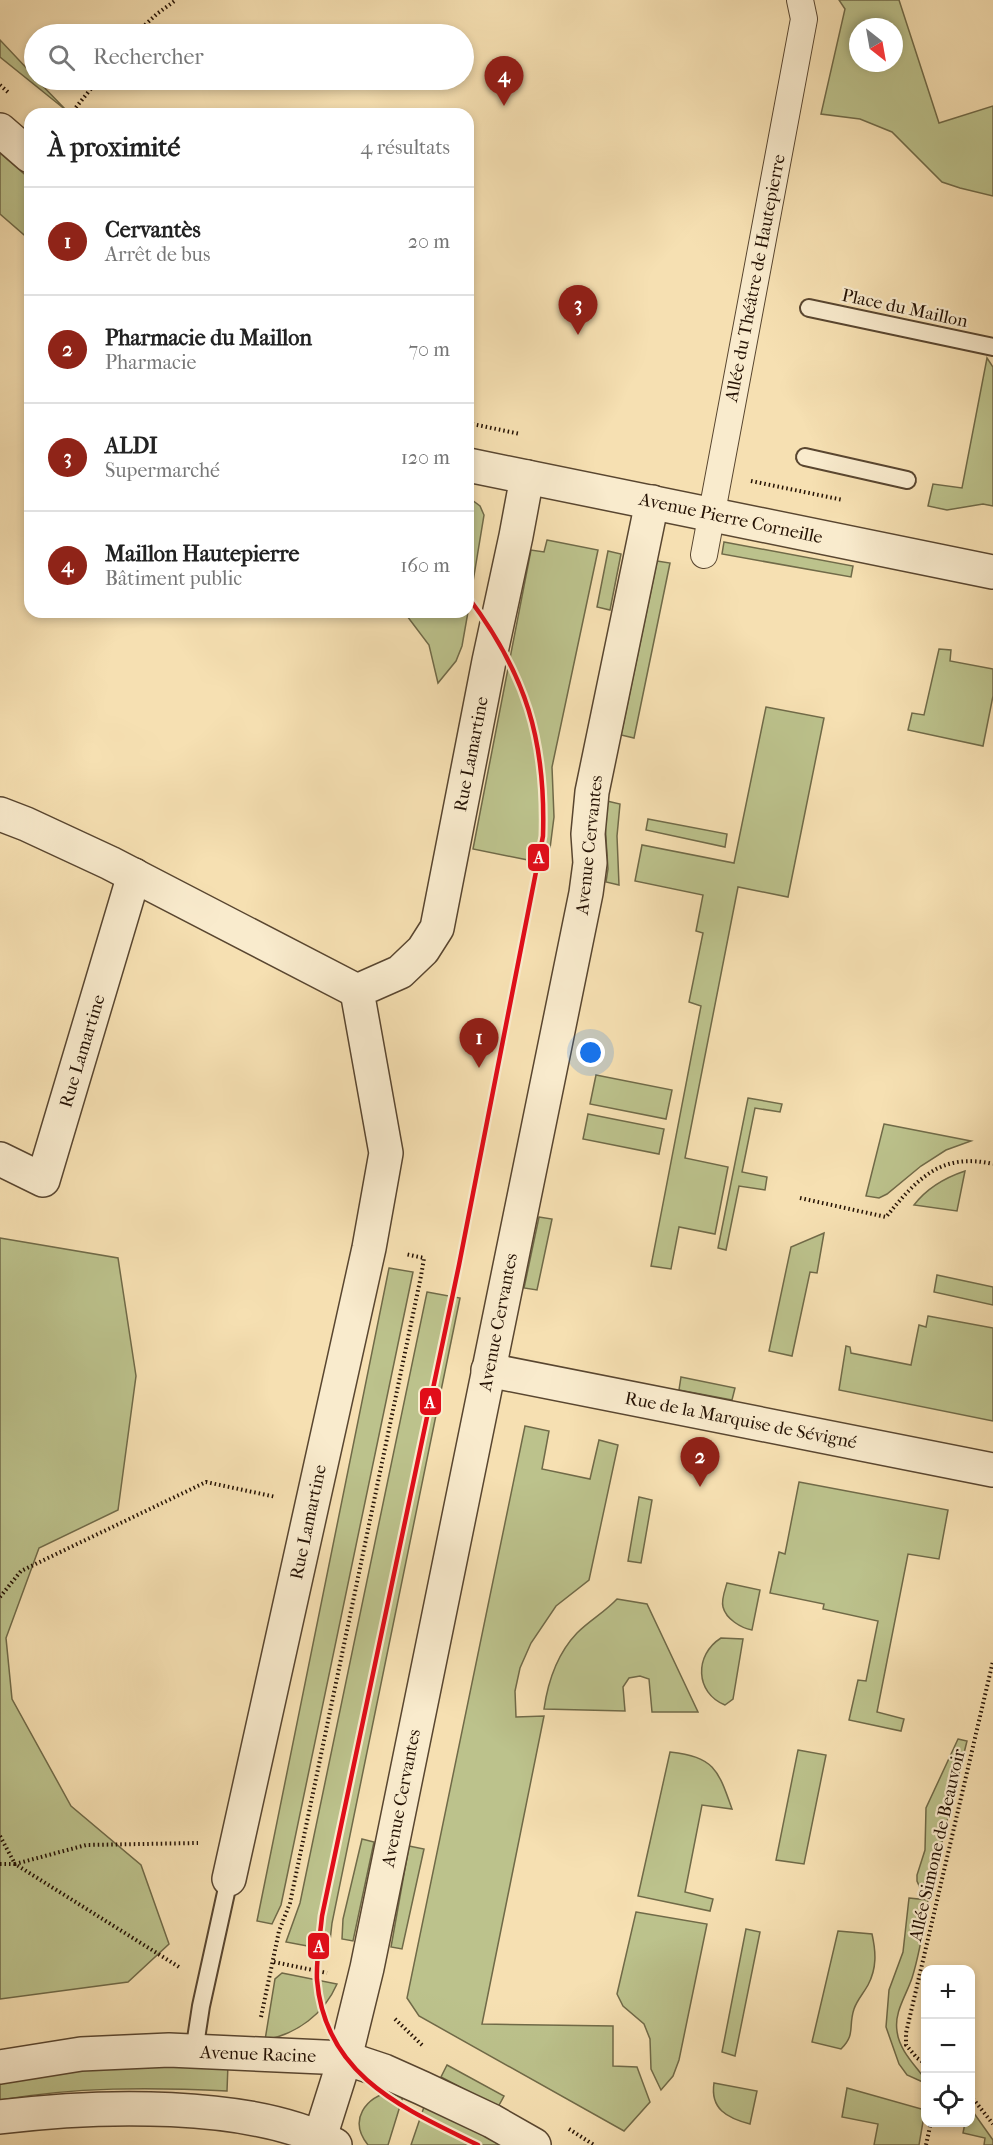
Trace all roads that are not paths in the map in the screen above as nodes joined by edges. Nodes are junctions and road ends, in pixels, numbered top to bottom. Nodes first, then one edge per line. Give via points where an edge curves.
1 (800, 0) edge
2 (0, 130) edge
3 (24, 151) edge
4 (809, 308) dead end
5 (993, 347) edge
6 (804, 457) dead end
7 (474, 466) edge
8 (527, 477) junction
9 (907, 480) dead end
10 (652, 502) junction
11 (711, 514) junction
12 (704, 555) dead end
13 (993, 572) edge
14 (0, 814) edge
15 (134, 875) junction
16 (357, 991) junction
17 (0, 1159) edge
18 (489, 1370) junction
19 (993, 1470) edge
20 (229, 1879) joint
21 (194, 2052) junction
22 (345, 2058) junction
23 (0, 2067) edge
24 (0, 2118) edge
25 (328, 2141) edge
26 (534, 2145) edge

1 - 11 street, Allée du Théâtre de Hautepierre via 804,19
2 - 3 street
4 - 5 lane, Place du Maillon
6 - 9 lane
7 - 8 street, Avenue Pierre Corneille
8 - 10 street, Avenue Pierre Corneille
8 - 16 street, Rue Lamartine via 437,928 423,950 400,972
10 - 11 street, Avenue Pierre Corneille
10 - 18 street, Avenue Cervantes via 592,792 586,893
11 - 12 street, Allée du Théâtre de Hautepierre
11 - 13 street, Avenue Pierre Corneille
14 - 15 street
15 - 16 street
15 - 17 street, Rue Lamartine via 43,1180
16 - 20 street, Rue Lamartine via 386,1153 369,1248
18 - 19 street, Rue de la Marquise de Sévigné
18 - 22 street, Avenue Cervantes
20 - 21 lane, Rue Lamartine
21 - 22 street, Avenue Racine
21 - 23 street, Avenue Racine via 81,2054
22 - 25 street, Avenue Cervantes
22 - 26 street, Avenue Racine via 422,2088
24 - 25 street via 86,2109 165,2110 255,2118

